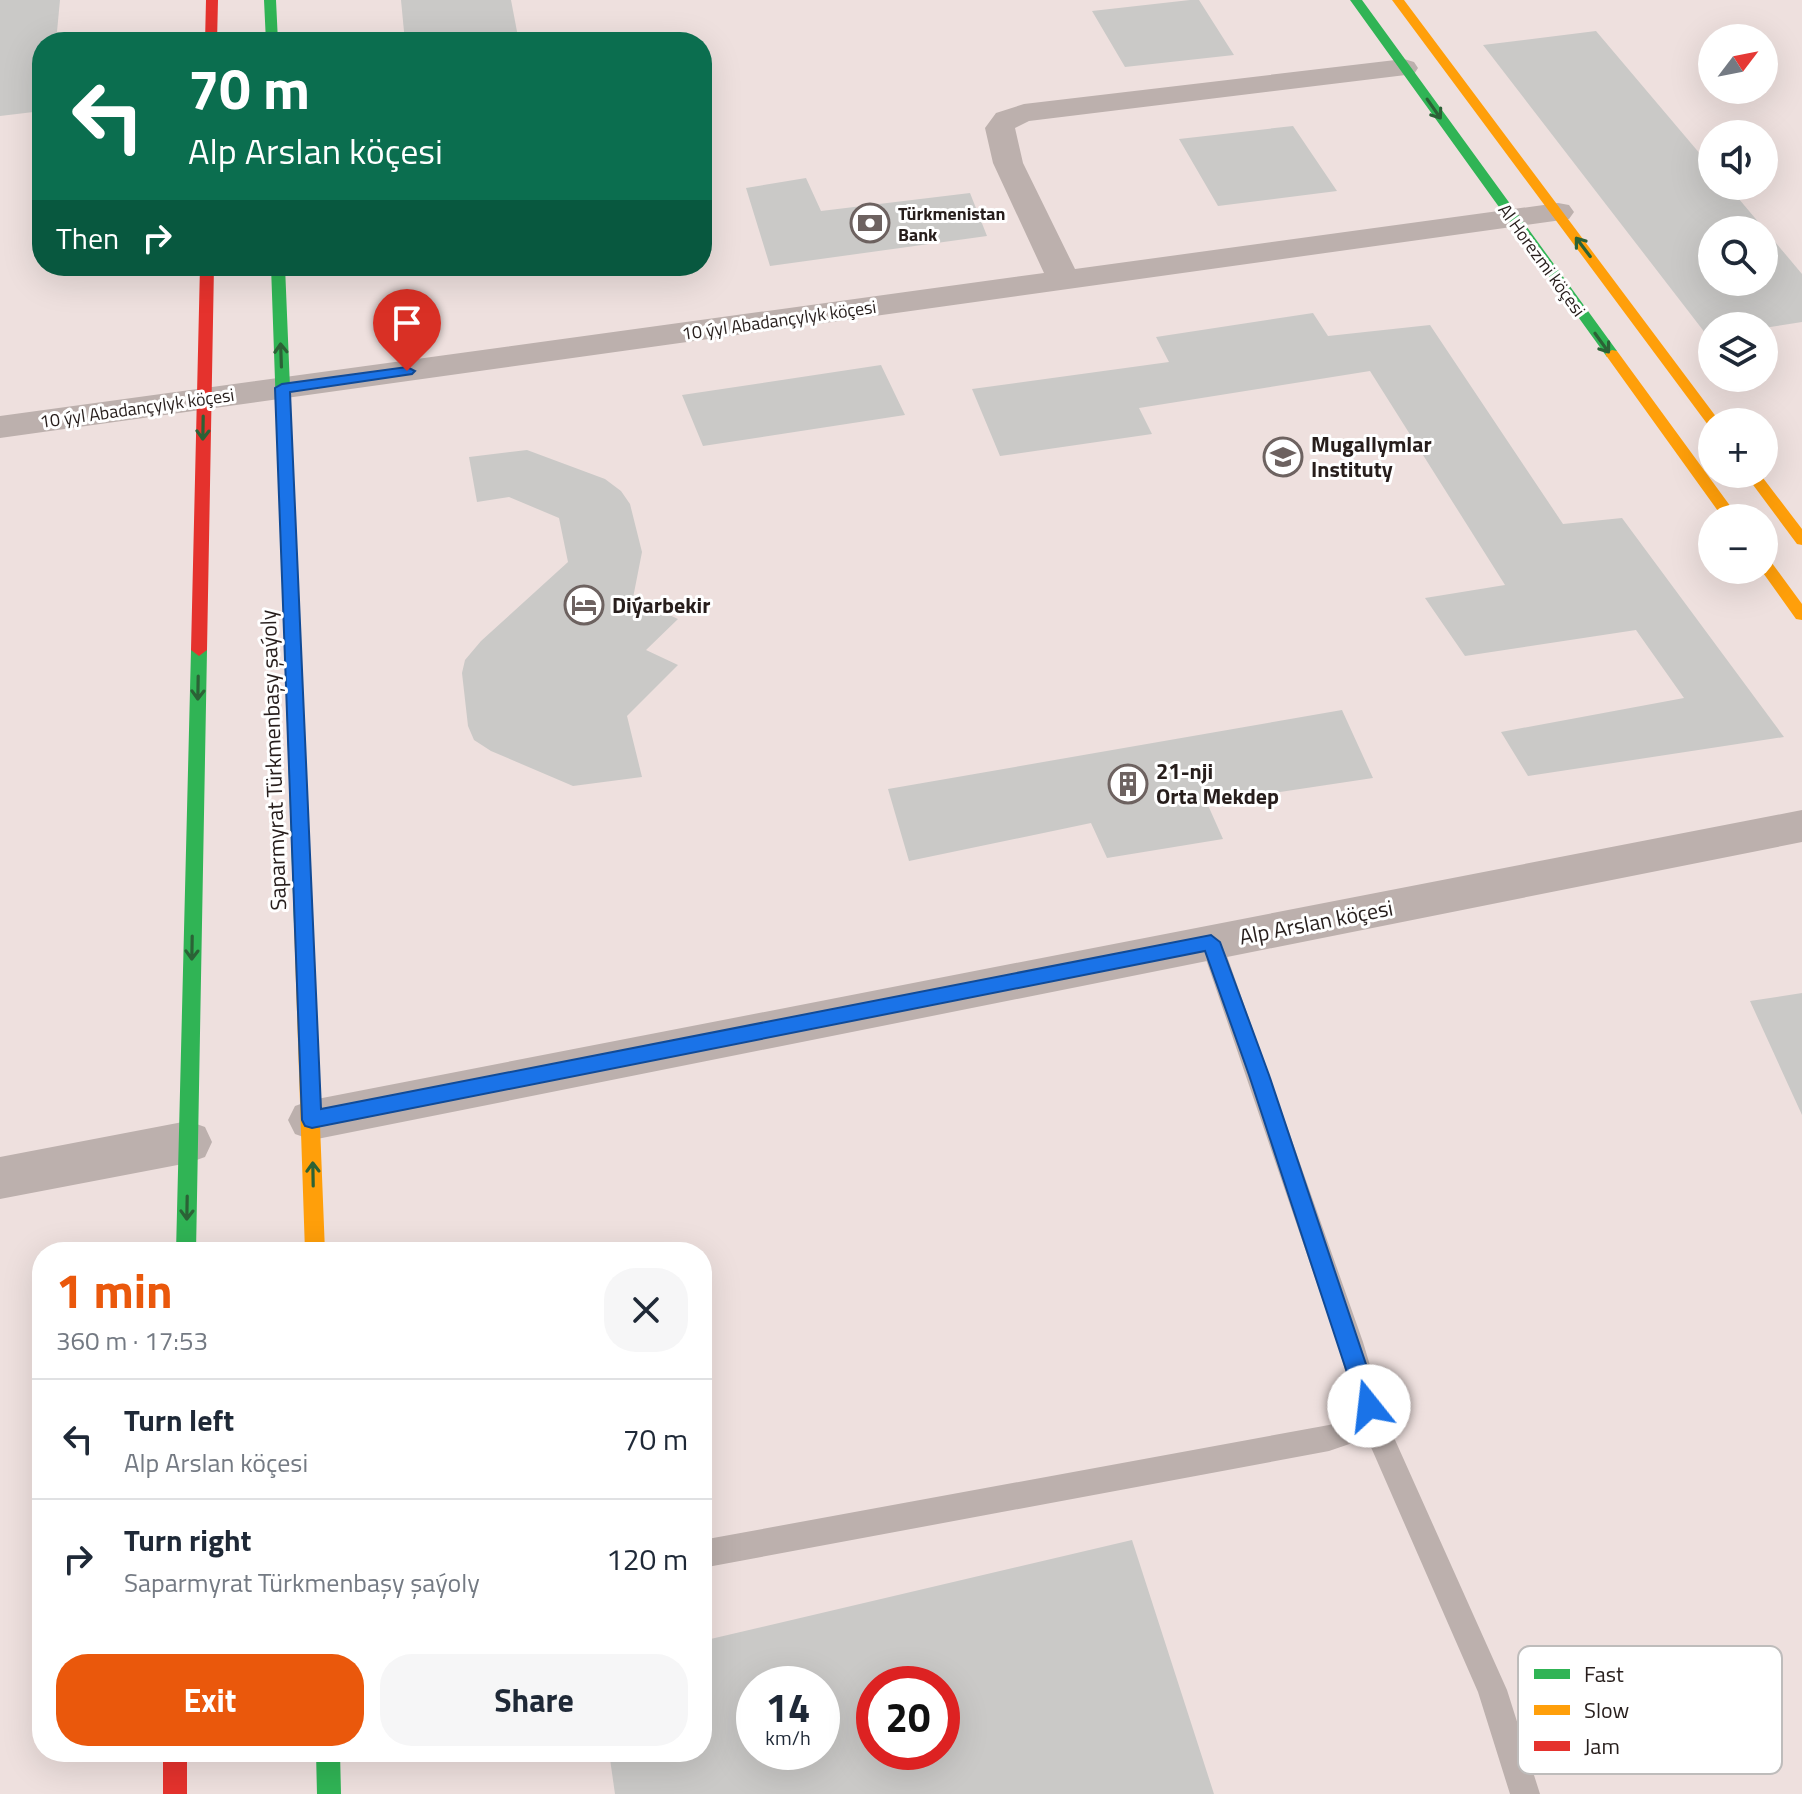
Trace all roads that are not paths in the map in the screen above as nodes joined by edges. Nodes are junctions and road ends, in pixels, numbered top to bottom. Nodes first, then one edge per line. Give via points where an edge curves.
1 (212, 0) edge
2 (270, 0) edge
3 (1356, 0) edge
4 (1398, 0) edge
5 (211, 32) edge
6 (272, 32) edge
7 (1404, 68) junction
8 (1558, 212) junction
9 (1511, 218) junction
10 (207, 276) edge
11 (278, 276) edge
12 (1064, 280) junction
13 (282, 388) junction
14 (204, 399) junction
15 (1703, 408) edge
16 (0, 427) edge
17 (1763, 488) edge
18 (1721, 504) edge
19 (1802, 540) edge
20 (1778, 582) edge
21 (1802, 615) edge
22 (1802, 826) edge
23 (1211, 942) junction
24 (312, 1120) junction
25 (188, 1142) junction
26 (0, 1178) edge
27 (186, 1242) edge
28 (315, 1242) edge
29 (1374, 1423) junction
30 (712, 1552) edge
31 (175, 1762) edge
32 (328, 1762) edge
33 (1518, 1772) edge
34 (1519, 1774) edge
35 (175, 1794) edge
36 (329, 1794) edge
37 (1525, 1794) edge

1 - 5 main road
2 - 6 main road
3 - 7 main road, Al Horezmi köçesi
4 - 8 main road, Al Horezmi köçesi
7 -> 9 main road, Al Horezmi köçesi
7 - 12 street via 1007,119 1000,128 1008,163
8 - 9 street, 10 ýyl Abadançylyk köçesi
15 -> 8 main road, Al Horezmi köçesi
9 - 12 street, 10 ýyl Abadançylyk köçesi
9 -> 18 main road, Al Horezmi köçesi
10 - 14 main road
13 -> 11 main road, Saparmyrat Türkmenbaşy şaýoly
12 - 13 street, 10 ýyl Abadançylyk köçesi
13 - 14 street, 10 ýyl Abadançylyk köçesi
13 - 24 main road, Saparmyrat Türkmenbaşy şaýoly
14 - 16 street, 10 ýyl Abadançylyk köçesi
14 -> 25 main road
17 - 19 main road
20 - 21 main road
22 - 23 street, Alp Arslan köçesi
23 - 24 street, Alp Arslan köçesi
23 - 29 lane
28 -> 24 main road, Saparmyrat Türkmenbaşy şaýoly
25 - 26 street
25 -> 27 main road
29 - 30 lane via 1329,1438
29 - 33 lane via 1492,1690
31 - 35 main road
32 - 36 main road
34 - 37 lane

